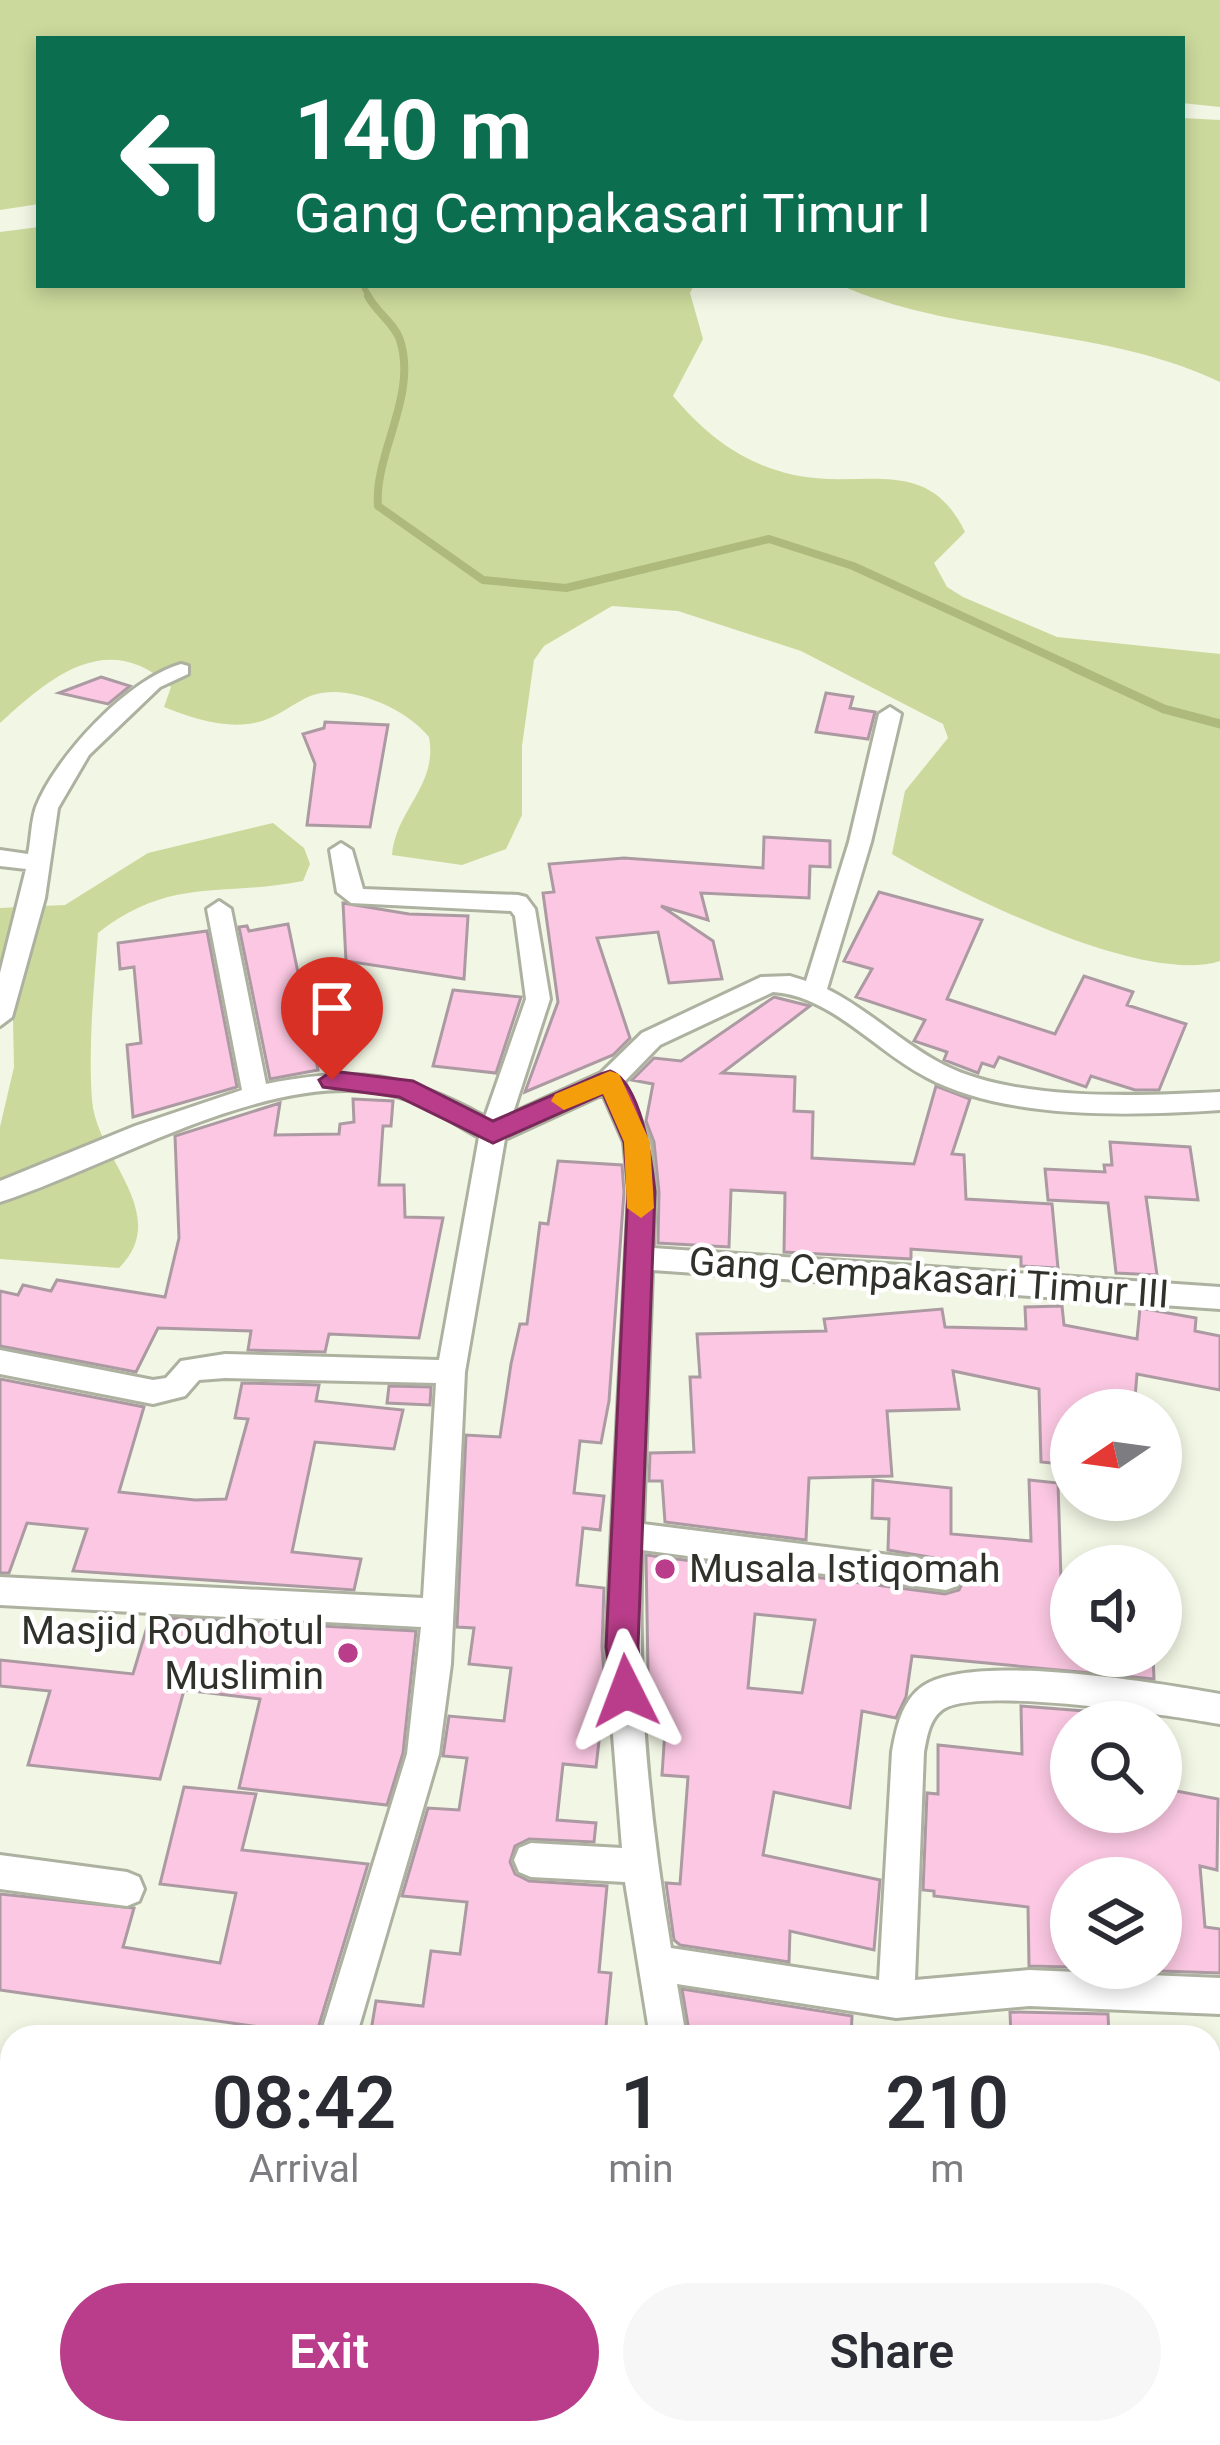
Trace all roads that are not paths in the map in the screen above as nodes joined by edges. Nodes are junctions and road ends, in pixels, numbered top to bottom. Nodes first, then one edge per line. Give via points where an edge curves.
1 (181, 670) dead end
2 (890, 714) dead end
3 (341, 850) dead end
4 (0, 858) edge
5 (36, 863) junction
6 (219, 909) dead end
7 (814, 994) junction
8 (0, 1017) edge
9 (610, 1080) junction
10 (256, 1096) junction
11 (1220, 1101) edge
12 (493, 1133) junction
13 (0, 1192) edge
14 (638, 1258) junction
15 (1220, 1298) edge
16 (0, 1362) edge
17 (451, 1372) junction
18 (627, 1535) junction
19 (946, 1576) dead end
20 (0, 1591) edge
21 (434, 1613) junction
22 (1220, 1709) edge
23 (531, 1860) dead end
24 (640, 1866) junction
25 (0, 1872) edge
26 (127, 1889) dead end
27 (655, 1963) junction
28 (1220, 1996) edge
29 (896, 2000) junction
30 (342, 2025) edge
31 (666, 2025) edge

1 - 5 street via 153,683 81,751 47,808
2 - 7 street
3 - 12 street via 350,892 359,897 518,903 527,915 538,999
4 - 5 street
5 - 8 street
6 - 10 street
7 - 9 street via 770,983 650,1039
7 - 11 street via 969,1085 1080,1100
9 - 12 street
9 - 14 street via 637,1142
10 - 12 street via 362,1080 404,1088
10 - 13 street
12 - 17 street
14 - 15 street, Gang Cempakasari Timur III
14 - 18 street
16 - 17 street via 153,1391 175,1388 190,1369 208,1367
17 - 21 street
18 - 19 street
18 - 24 street via 622,1647
20 - 21 street
21 - 30 street via 423,1754
22 - 29 street via 964,1685 925,1703 908,1752
23 - 24 street
24 - 27 street
25 - 26 street
27 - 29 street
27 - 31 street
28 - 29 street via 1029,1988

